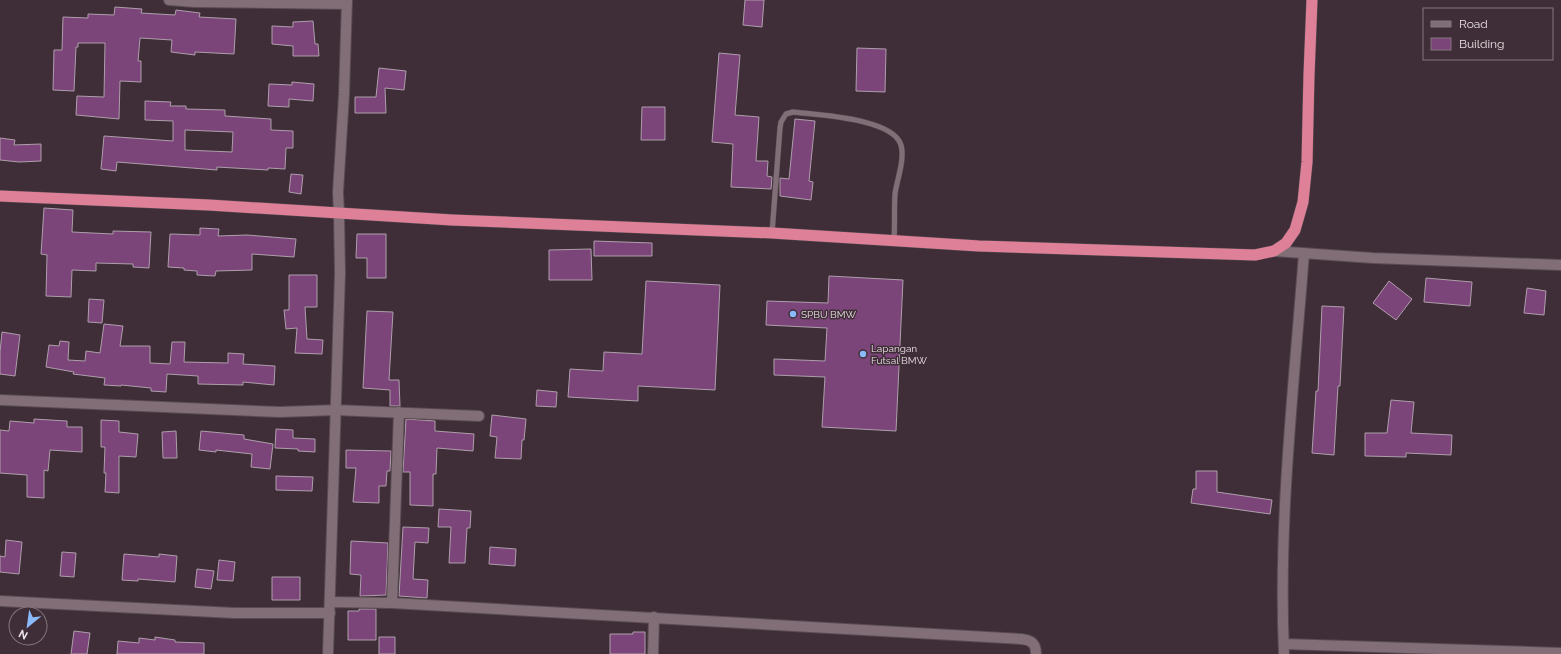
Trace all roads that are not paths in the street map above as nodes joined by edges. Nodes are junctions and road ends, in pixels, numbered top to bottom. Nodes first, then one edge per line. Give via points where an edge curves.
1 (169, 0) edge
2 (1312, 0) edge
3 (347, 2) edge
4 (0, 196) edge
5 (339, 214) junction
6 (772, 233) junction
7 (894, 240) junction
8 (1274, 250) junction
9 (1304, 253) junction
10 (1561, 265) edge
11 (0, 400) edge
12 (336, 410) junction
13 (399, 412) junction
14 (479, 416) dead end
15 (0, 601) edge
16 (330, 602) junction
17 (392, 603) junction
18 (330, 613) junction
19 (654, 617) junction
20 (1284, 649) edge
21 (1438, 652) edge
22 (1561, 653) edge
23 (328, 654) edge
24 (653, 654) edge
25 (1036, 654) edge

1 - 3 street
2 - 8 highway via 1307,162 1303,202 1295,230 1286,243
3 - 5 street
4 - 5 highway via 209,205
5 - 6 highway
5 - 12 street
6 - 7 highway
6 - 7 lane via 780,128 784,116 793,112 868,122 888,131 899,141 902,150 895,193
7 - 8 highway via 1205,255 1255,256
8 - 9 street
9 - 10 street
9 - 20 street via 1286,477
11 - 12 street via 280,412
12 - 13 street
12 - 16 street
13 - 14 street
13 - 17 street
15 - 18 street via 234,612
16 - 17 street
16 - 18 street
17 - 19 street
18 - 23 street
19 - 24 street
19 - 25 street via 1027,639 1033,642
20 - 21 street
21 - 22 street

